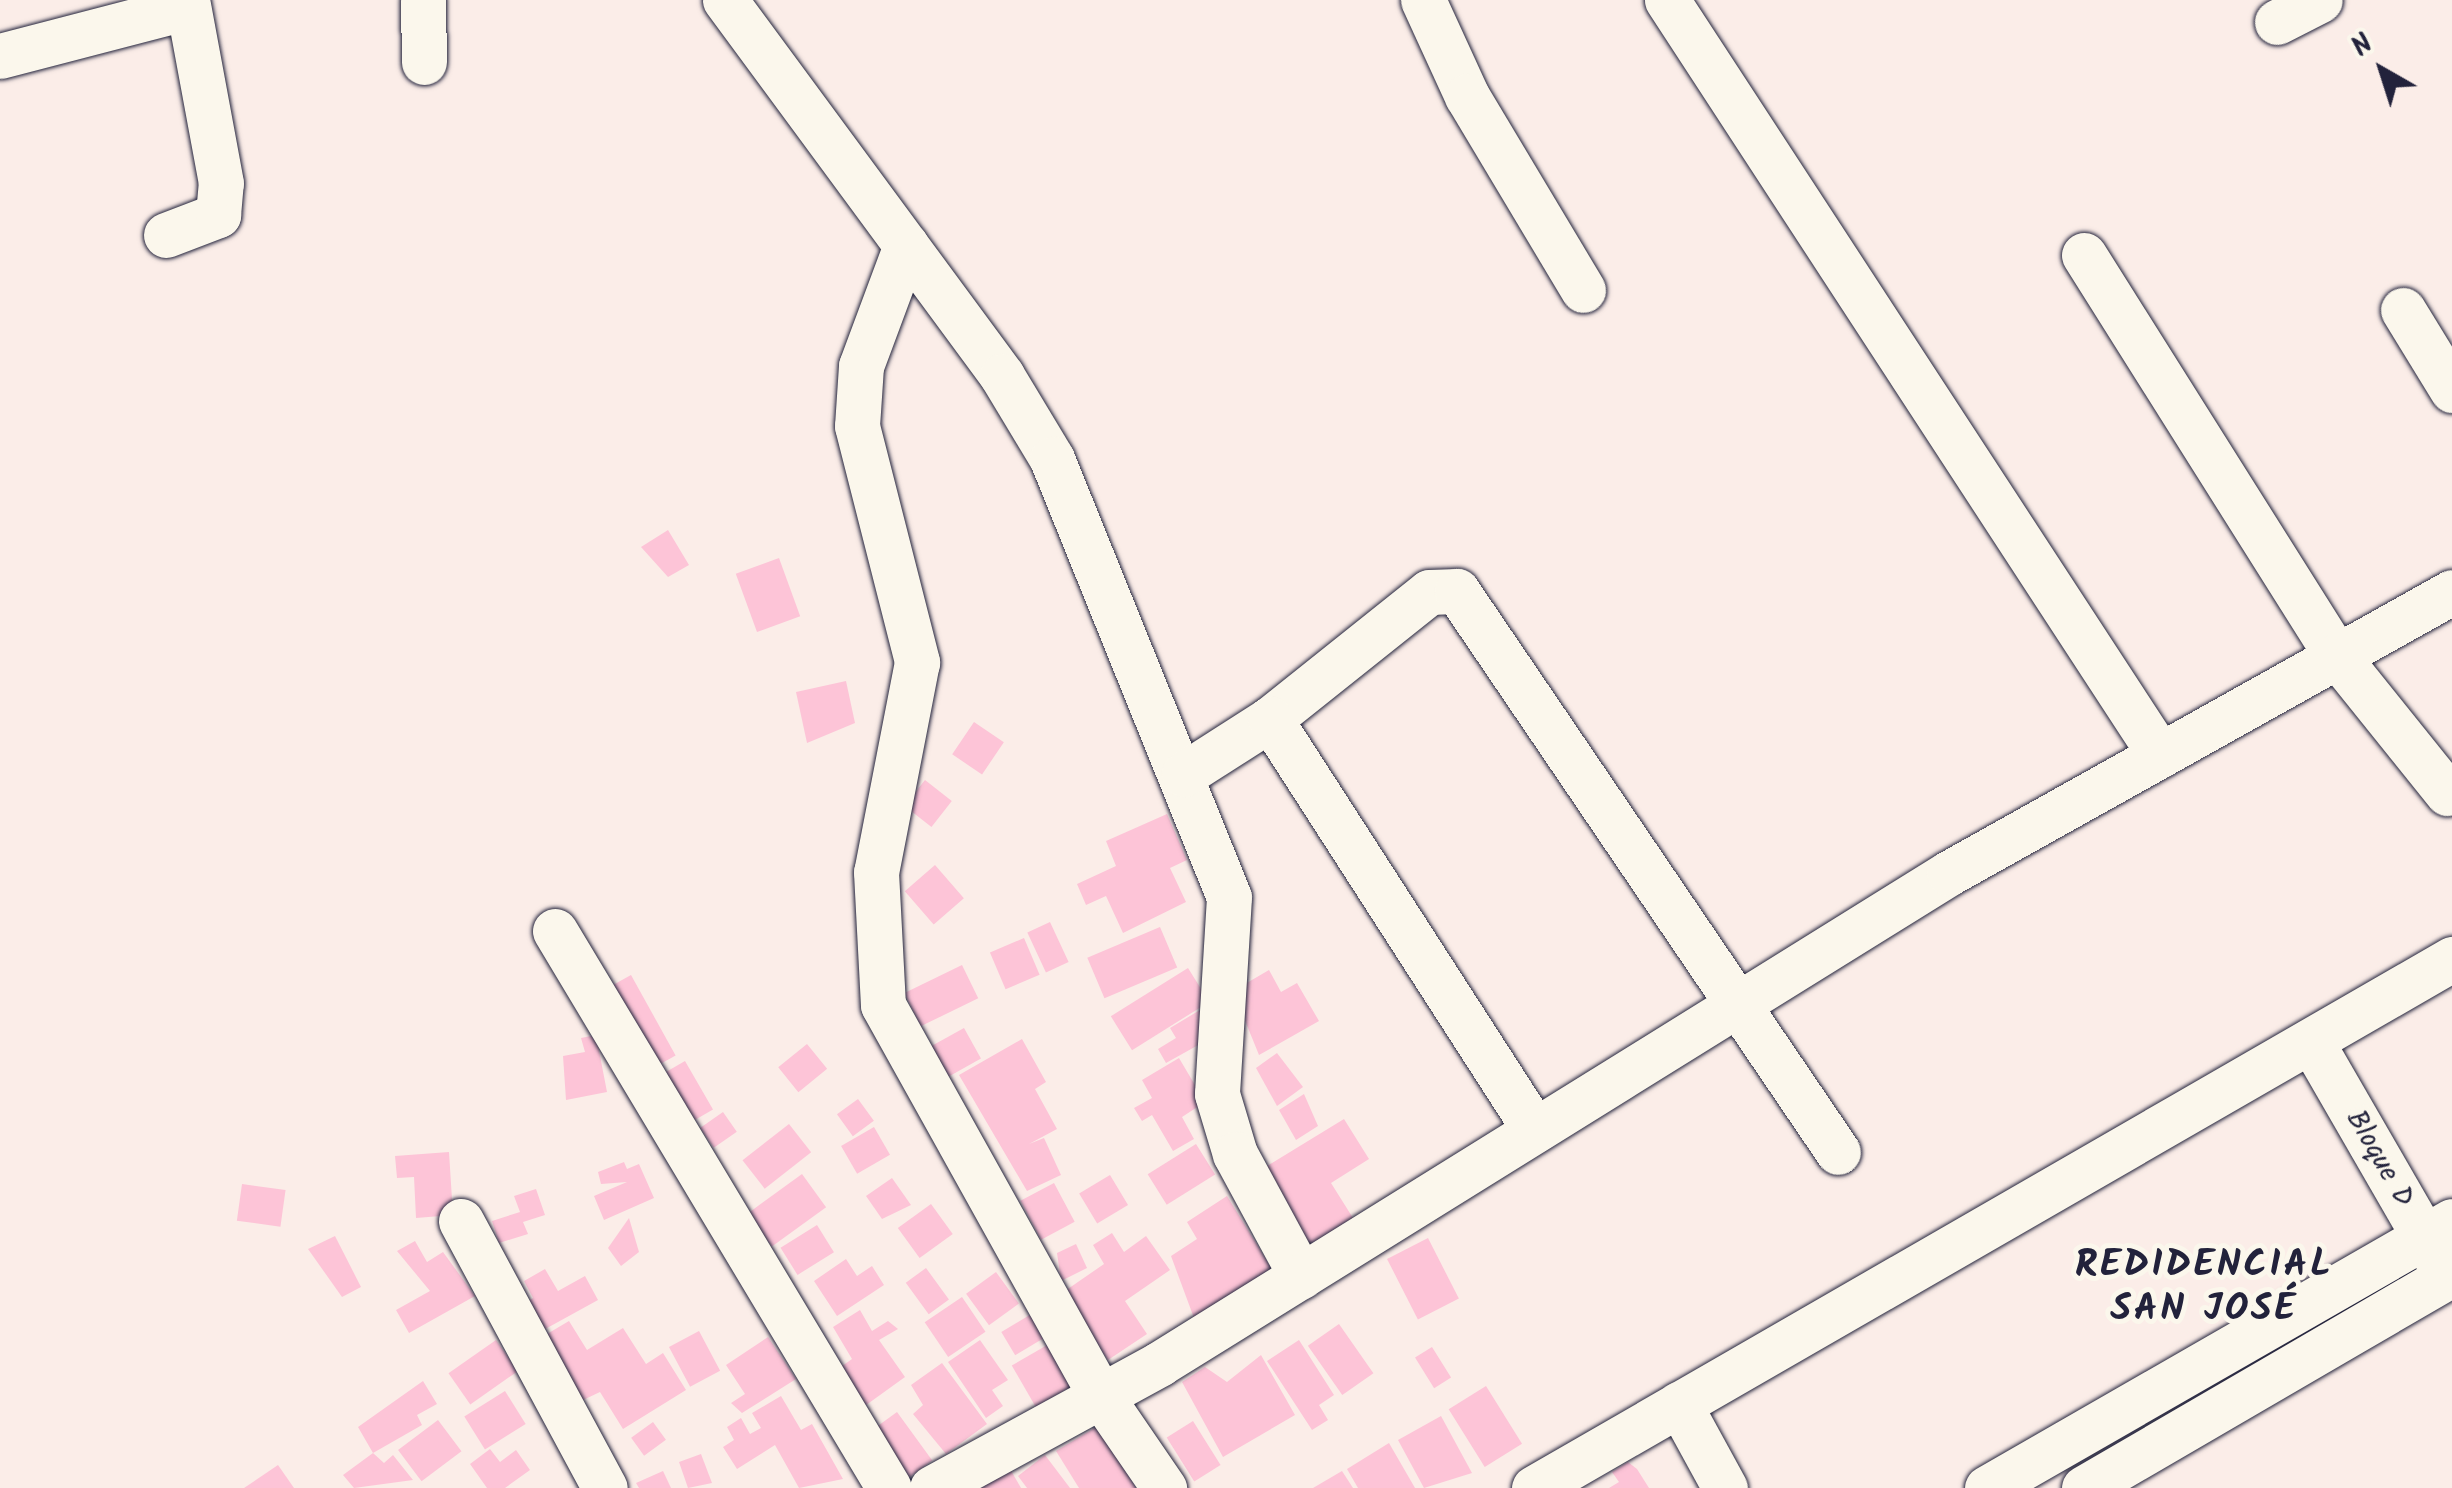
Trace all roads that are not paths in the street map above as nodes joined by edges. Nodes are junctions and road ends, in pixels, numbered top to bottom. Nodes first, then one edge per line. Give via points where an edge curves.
1 (423, 0) edge
2 (725, 0) edge
3 (1423, 0) edge
4 (1667, 0) edge
5 (2320, 0) edge
6 (187, 3) edge
7 (2277, 22) dead end
8 (0, 56) edge
9 (424, 62) dead end
10 (166, 235) dead end
11 (906, 244) junction
12 (2084, 254) dead end
13 (1583, 290) dead end
14 (2403, 310) dead end
15 (2452, 390) edge
16 (2452, 592) edge
17 (2337, 656) junction
18 (1270, 719) junction
19 (2160, 755) junction
20 (1184, 774) junction
21 (2448, 793) dead end
22 (555, 931) dead end
23 (2452, 960) edge
24 (1739, 1003) junction
25 (2311, 1041) junction
26 (1536, 1130) junction
27 (1838, 1152) dead end
28 (461, 1221) dead end
29 (2438, 1229) edge
30 (1301, 1276) junction
31 (2450, 1278) edge
32 (1101, 1396) junction
33 (1680, 1404) junction
34 (605, 1488) edge
35 (889, 1488) edge
36 (932, 1488) edge
37 (1164, 1488) edge
38 (1534, 1488) edge
39 (1725, 1488) edge
40 (1987, 1488) edge
41 (2084, 1488) edge

1 - 9 street
2 - 11 street
3 - 13 street via 1467,96
4 - 19 street
5 - 7 street
6 - 8 street
6 - 10 street via 221,183 218,215
11 - 20 street via 1052,459
11 - 32 street via 861,366 857,426 917,662 874,884 883,1005
12 - 17 street
14 - 15 street
16 - 17 street
17 - 19 street
17 - 21 street
18 - 20 street
18 - 24 street via 1428,592 1457,591
18 - 26 street
19 - 24 street
20 - 30 street via 1229,897 1216,1094 1235,1154
22 - 35 street
23 - 25 street
24 - 26 street
24 - 27 street
25 - 29 street, Bloque D
25 - 33 street
26 - 30 street
28 - 34 street
29 - 31 street, Bloque D
29 - 40 street
30 - 32 street
31 - 41 street
32 - 36 street
32 - 37 street
33 - 38 street
33 - 39 street

